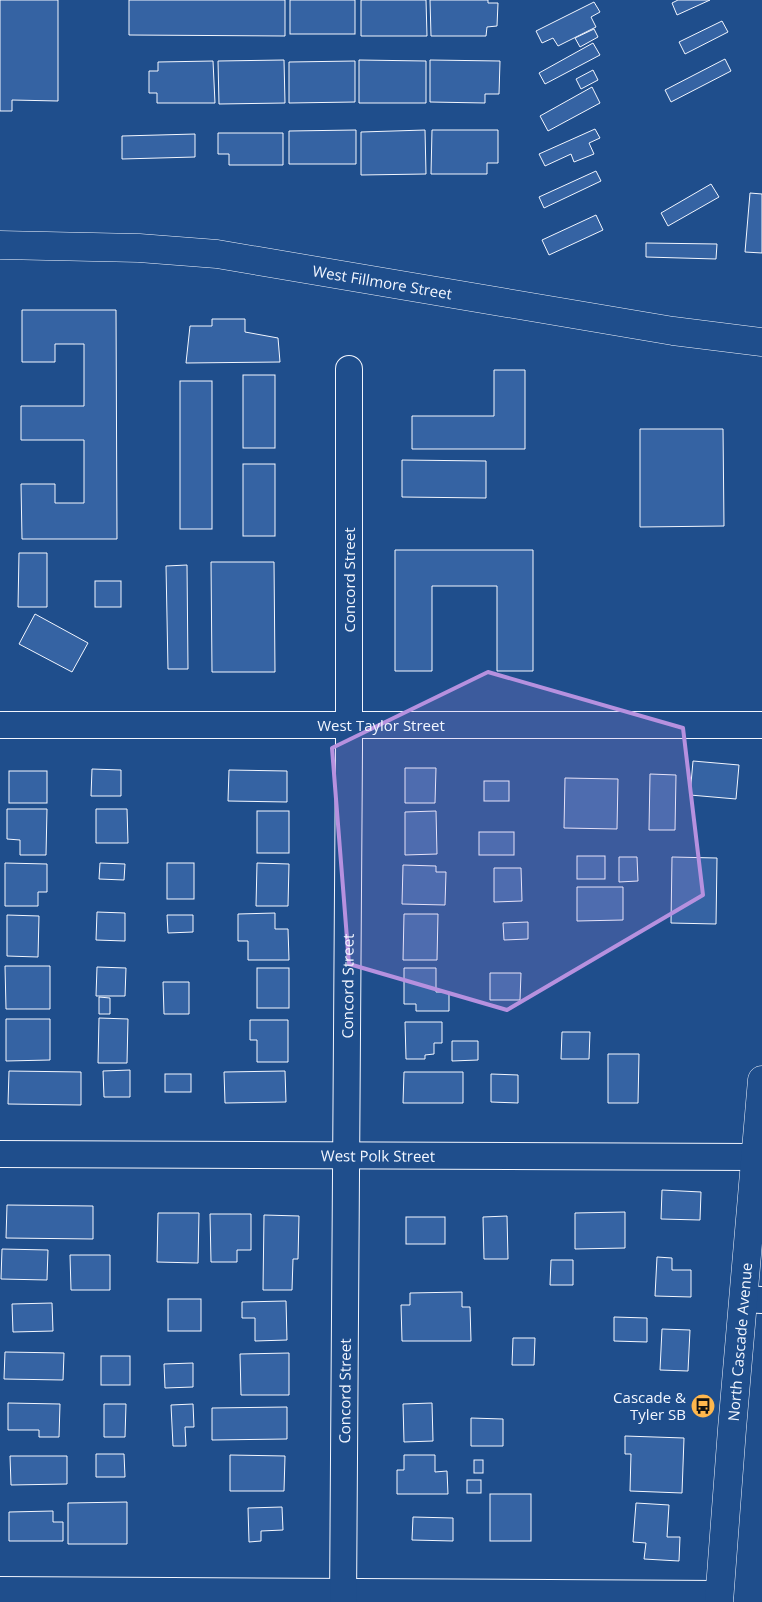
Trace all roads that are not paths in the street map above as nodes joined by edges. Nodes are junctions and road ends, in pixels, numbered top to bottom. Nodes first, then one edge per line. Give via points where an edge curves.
1 (0, 245) edge
2 (762, 342) edge
3 (349, 369) dead end
4 (349, 723) junction
5 (0, 725) edge
6 (762, 725) edge
7 (762, 1080) edge
8 (0, 1154) edge
9 (345, 1155) junction
10 (754, 1157) junction
11 (753, 1300) edge
12 (0, 1590) edge
13 (343, 1597) edge
14 (720, 1598) edge

1 - 2 main road, West Fillmore Street via 139,248 217,254 663,329
3 - 4 street, Concord Street
4 - 5 street, West Taylor Street
4 - 6 street, West Taylor Street
4 - 9 street, Concord Street
7 - 10 main road, North Cascade Avenue
8 - 9 street, West Polk Street
9 - 10 street, West Polk Street
9 - 13 street, Concord Street
10 - 11 main road, North Cascade Avenue
11 - 14 main road, North Cascade Avenue
12 - 13 street
13 - 14 street

